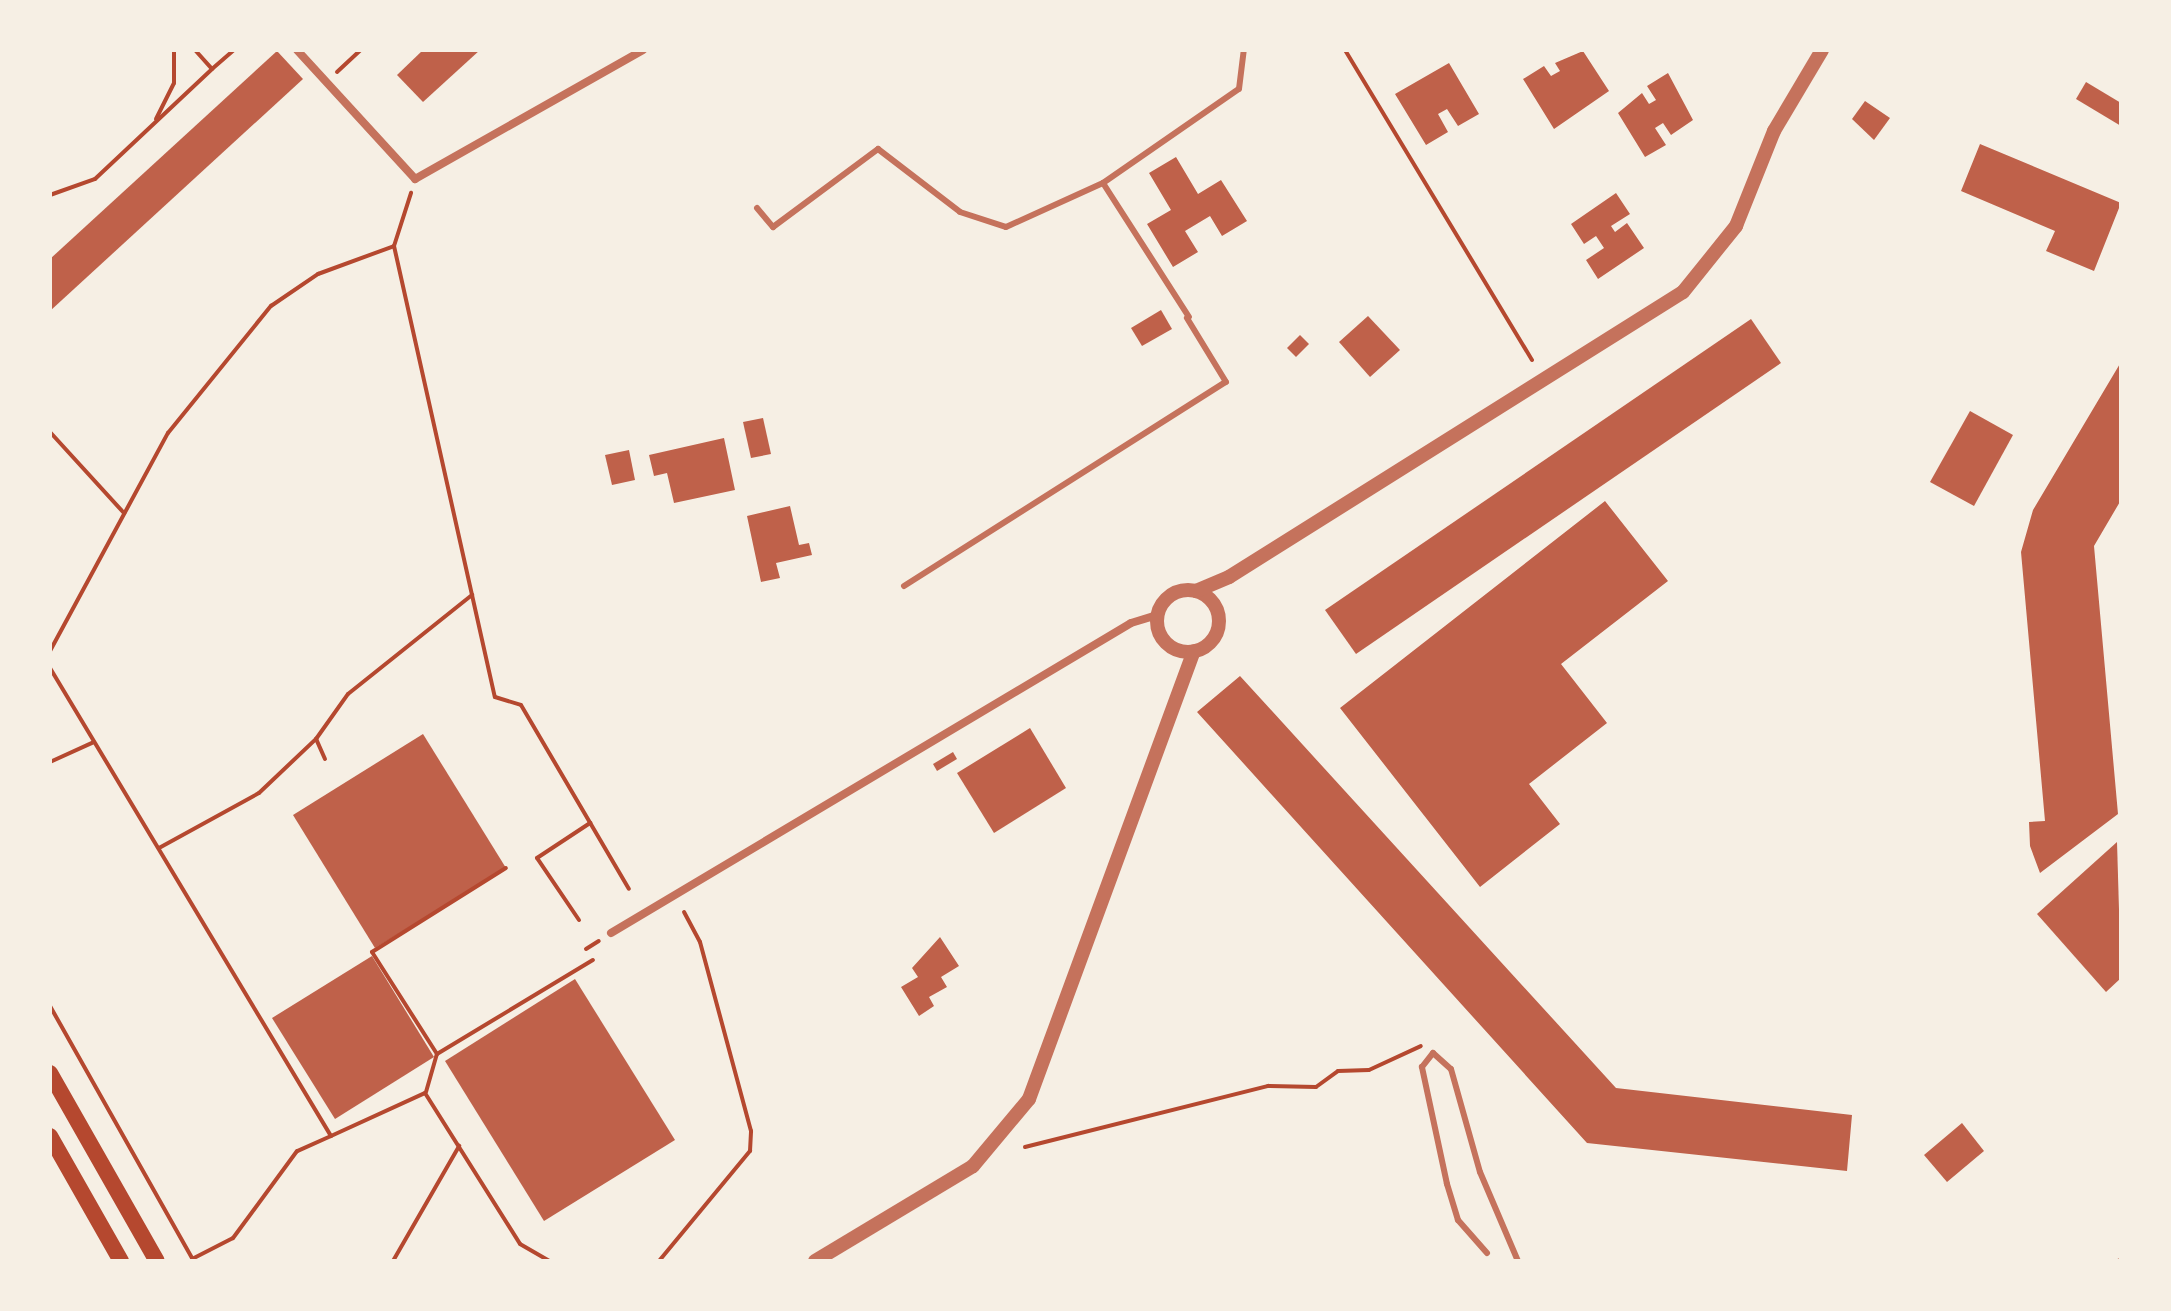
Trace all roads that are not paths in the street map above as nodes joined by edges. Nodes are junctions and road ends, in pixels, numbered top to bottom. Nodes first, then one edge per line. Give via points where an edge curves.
1 (297, 50) edge
2 (643, 50) edge
3 (1244, 50) edge
4 (1817, 52) edge
5 (1103, 183) junction
6 (757, 208) dead end
7 (1229, 577) junction
8 (904, 586) dead end
9 (1196, 591) junction
10 (1214, 604) junction
11 (1157, 615) junction
12 (1174, 649) junction
13 (1194, 651) junction
14 (1178, 680) junction
15 (611, 933) dead end
16 (50, 1073) edge
17 (50, 1136) edge
18 (1487, 1253) dead end
19 (121, 1261) edge
20 (157, 1261) edge
21 (815, 1261) edge
22 (1518, 1261) edge

1 - 2 street via 415,179
3 - 5 lane via 1239,89
4 - 7 street via 1774,131 1736,226 1683,292
5 - 6 lane via 1006,227 960,212 878,149 778,225
5 - 8 lane via 1226,382
7 - 9 street
7 - 10 street
9 - 10 street
9 - 11 street via 1176,592
10 - 13 street via 1216,633
11 - 12 street via 1160,635
11 - 15 street via 1131,623
12 - 13 street
12 - 14 street
13 - 14 street
14 - 21 street via 1029,1099 973,1166
16 - 20 main road
17 - 19 main road
18 - 22 lane via 1458,1220 1447,1184 1422,1067 1433,1053 1451,1069 1480,1172

